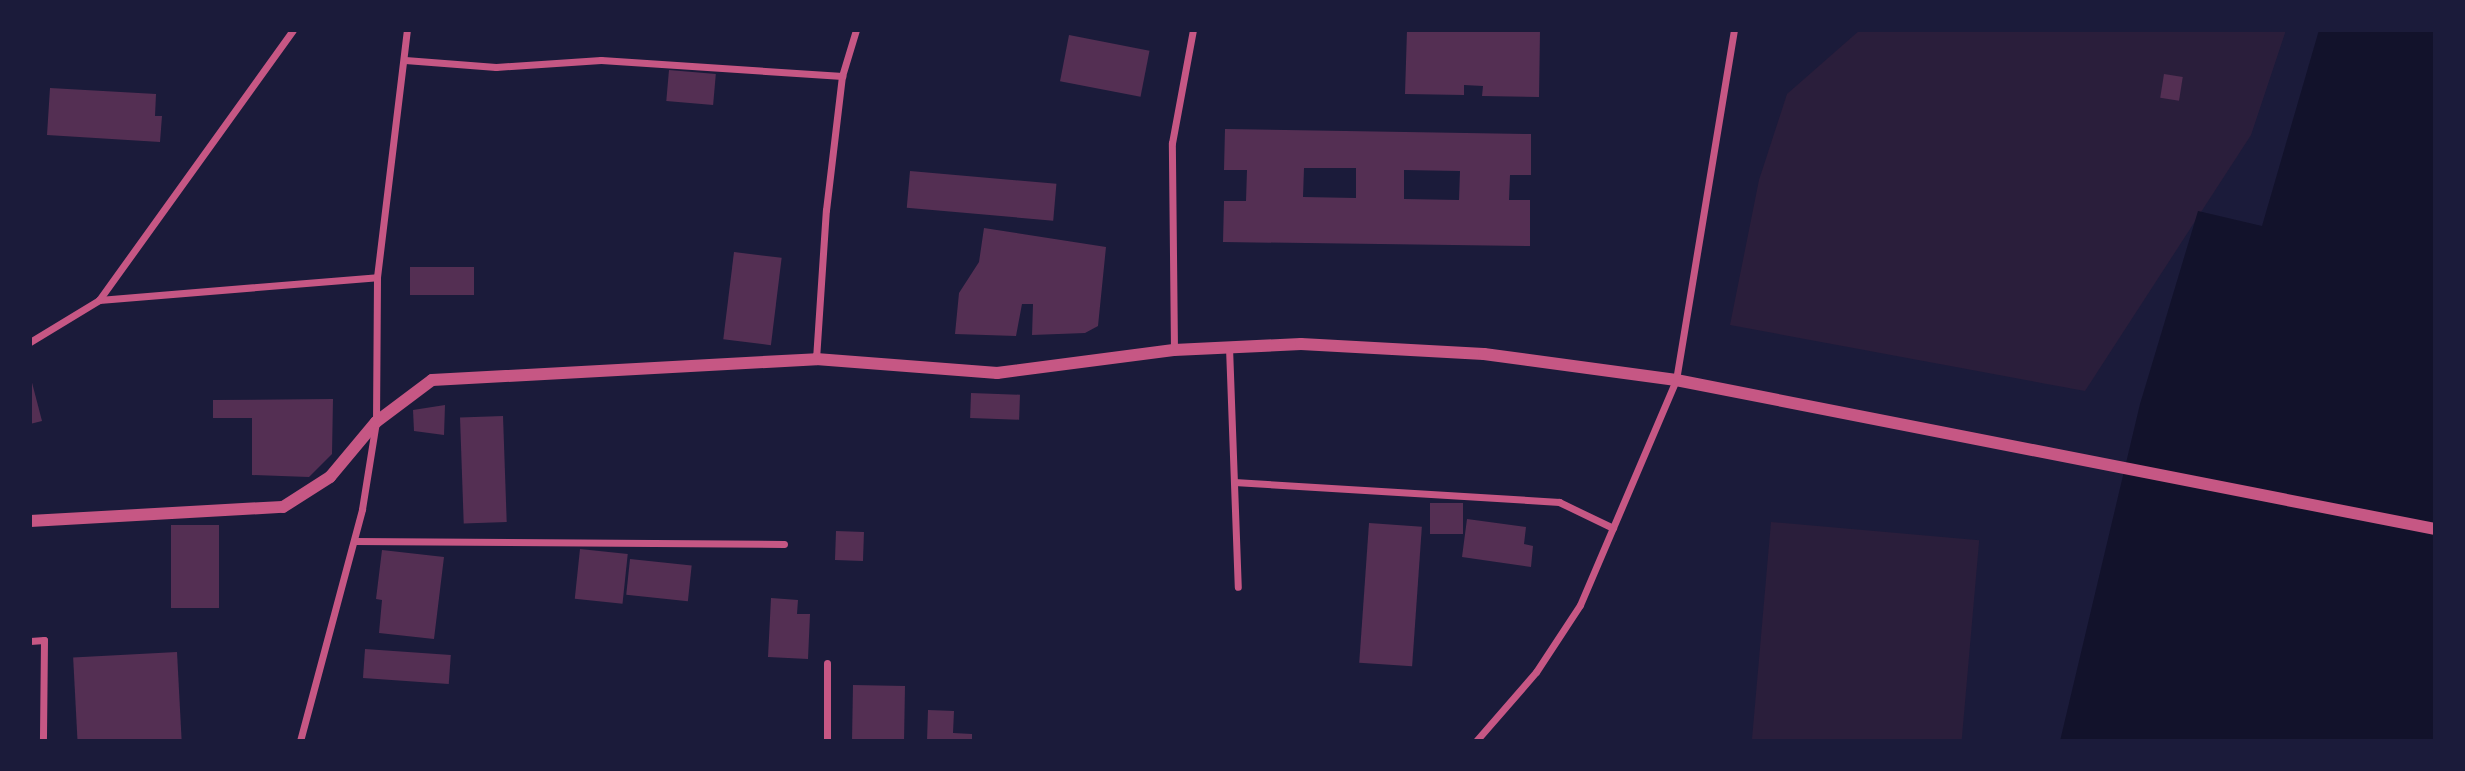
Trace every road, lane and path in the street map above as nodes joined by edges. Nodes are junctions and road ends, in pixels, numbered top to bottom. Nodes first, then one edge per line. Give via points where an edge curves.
1 (293, 30) edge
2 (407, 30) edge
3 (856, 30) edge
4 (1193, 30) edge
5 (1734, 30) edge
6 (405, 61) junction
7 (842, 76) junction
8 (377, 277) junction
9 (99, 300) junction
10 (30, 342) edge
11 (1229, 347) junction
12 (1174, 350) junction
13 (816, 359) junction
14 (1676, 380) junction
15 (376, 422) junction
16 (1234, 482) junction
17 (30, 521) edge
18 (1613, 528) junction
19 (2435, 529) edge
20 (354, 541) junction
21 (784, 544) dead end
22 (1238, 587) dead end
23 (30, 641) edge
24 (827, 663) dead end
25 (43, 741) edge
26 (300, 741) edge
27 (827, 741) edge
28 (1476, 741) edge

1 - 9 street
2 - 6 street
3 - 7 street
4 - 12 street via 1172,143
5 - 14 street
6 - 7 street via 496,67 601,60
6 - 8 street
7 - 13 street via 826,210
8 - 9 street
8 - 15 street
9 - 10 street
11 - 12 street
11 - 14 street via 1301,344 1484,355
11 - 16 street
12 - 13 street via 997,373
13 - 15 street via 432,380
14 - 18 street
14 - 19 street
15 - 17 street via 330,477 283,507
15 - 20 street
16 - 18 street via 1559,502
16 - 22 street
18 - 28 street via 1580,605 1536,671
20 - 21 street
20 - 26 street
23 - 25 street via 44,640
24 - 27 street

